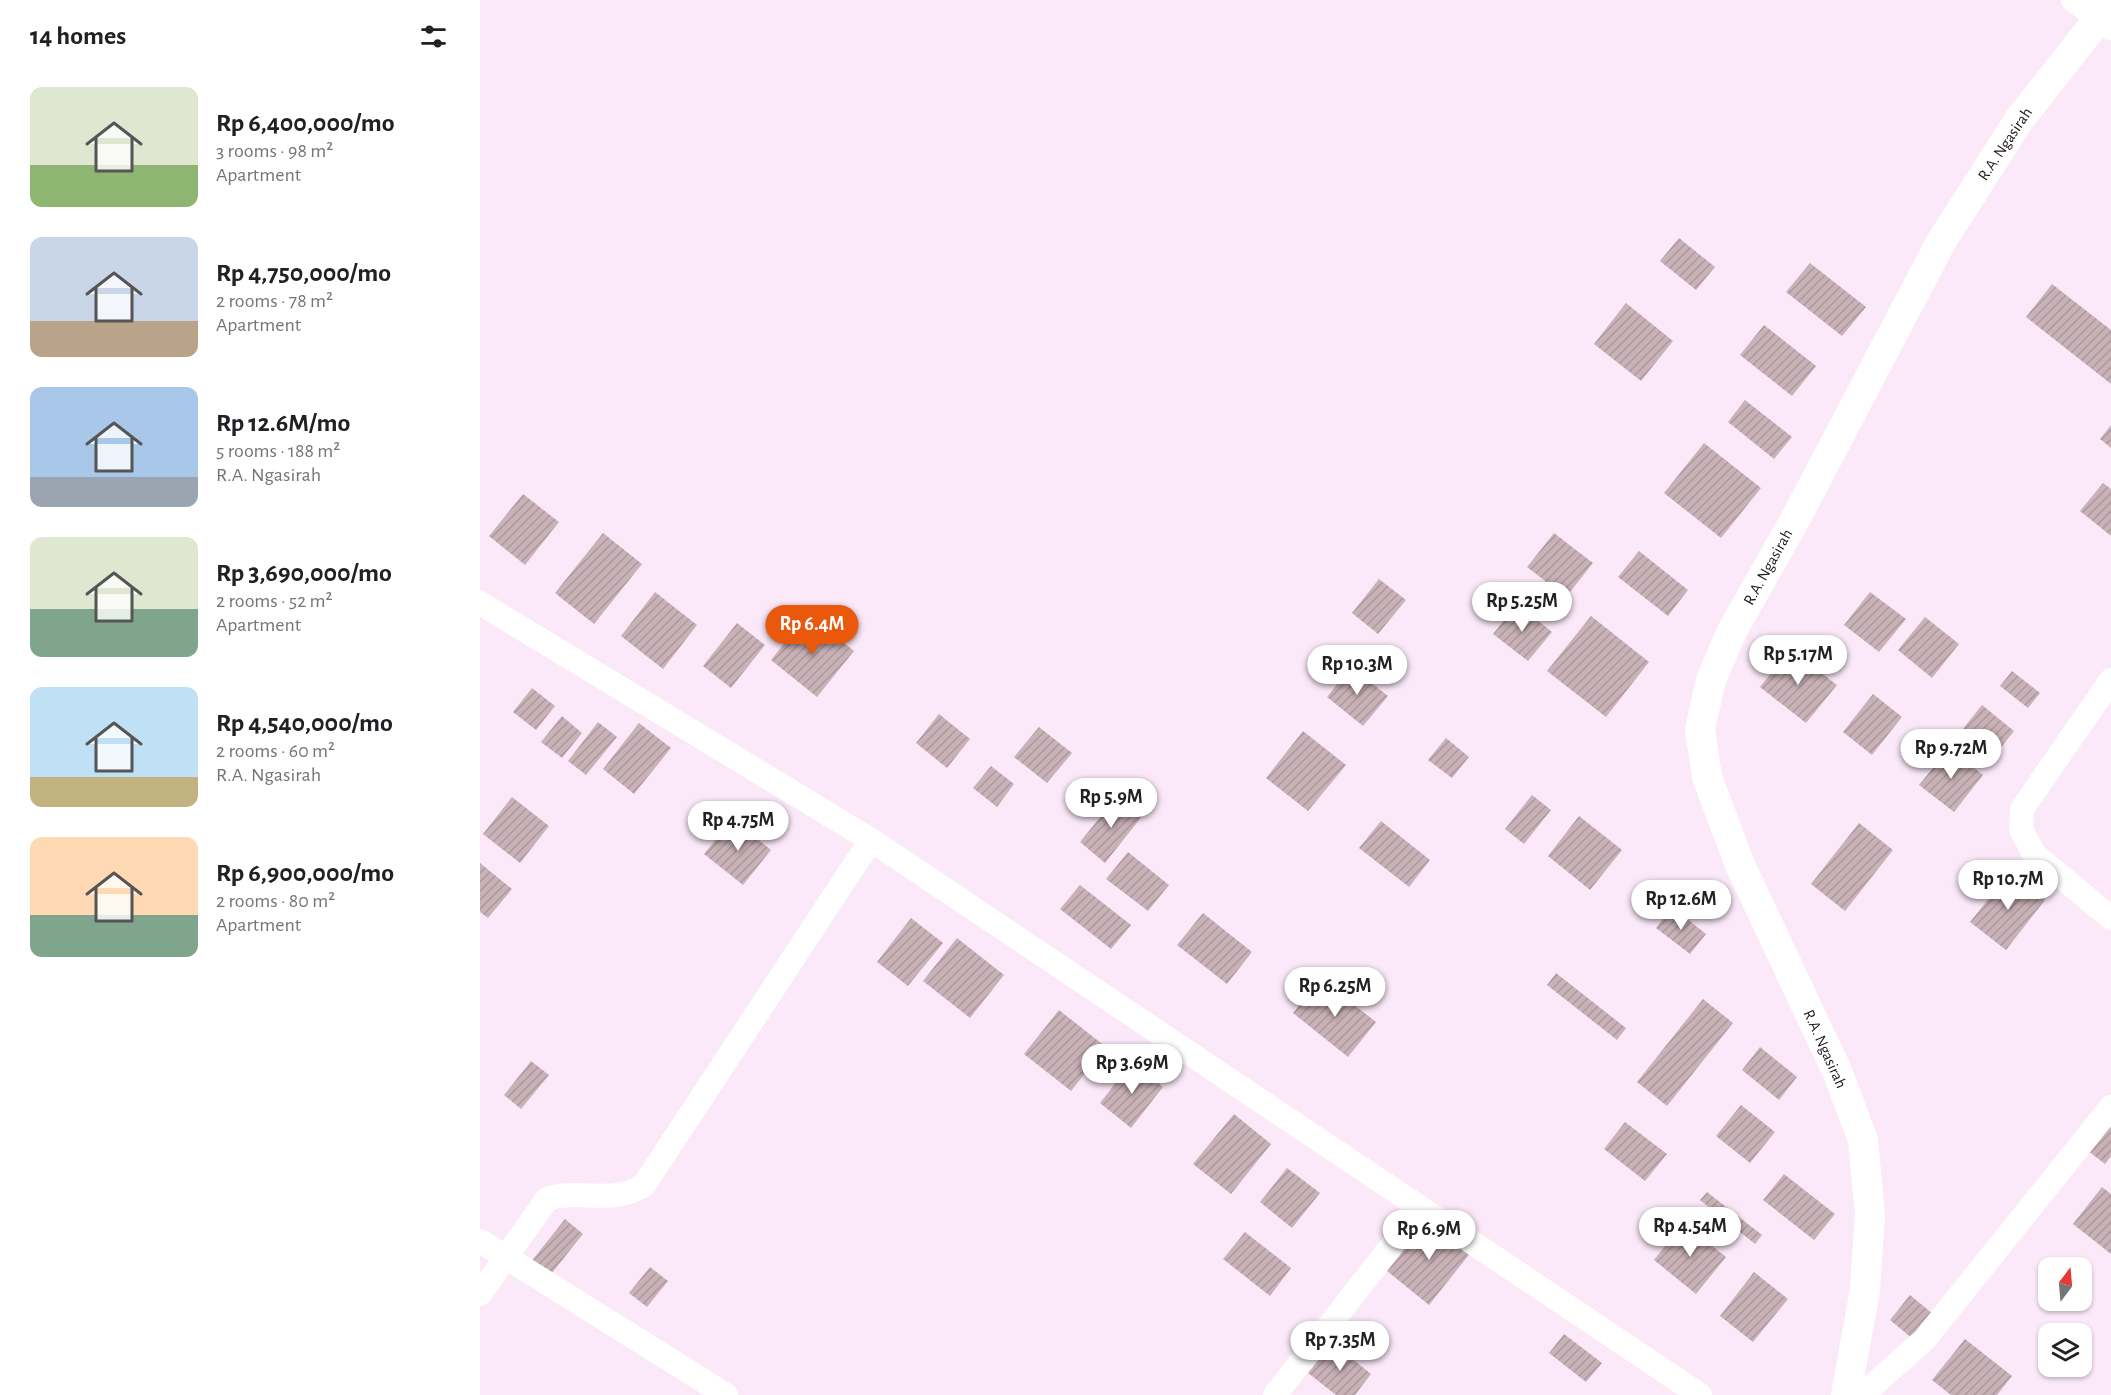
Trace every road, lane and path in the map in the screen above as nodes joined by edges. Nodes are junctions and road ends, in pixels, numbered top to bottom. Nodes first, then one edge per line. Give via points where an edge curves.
1 (2073, 0) edge
2 (2107, 17) edge
3 (480, 603) edge
4 (2111, 680) edge
5 (871, 840) junction
6 (2111, 918) edge
7 (2111, 1107) edge
8 (1421, 1208) junction
9 (480, 1241) edge
10 (506, 1258) junction
11 (480, 1294) edge
12 (726, 1395) edge
13 (1275, 1395) edge
14 (1700, 1395) edge
15 (1846, 1395) edge
16 (1862, 1395) edge

1 - 2 street
2 - 15 street, R.A. Ngasirah via 2019,120 1941,242 1731,633 1711,680 1700,729 1707,777 1740,865 1837,1071 1863,1140 1870,1214 1865,1290
3 - 5 street
4 - 6 street via 2022,810 2021,829 2034,854
5 - 8 street
5 - 10 street via 644,1185 629,1194 612,1197 559,1195 547,1199
7 - 16 street via 1924,1340
8 - 13 street
8 - 14 street
9 - 10 street
10 - 11 street
10 - 12 street

